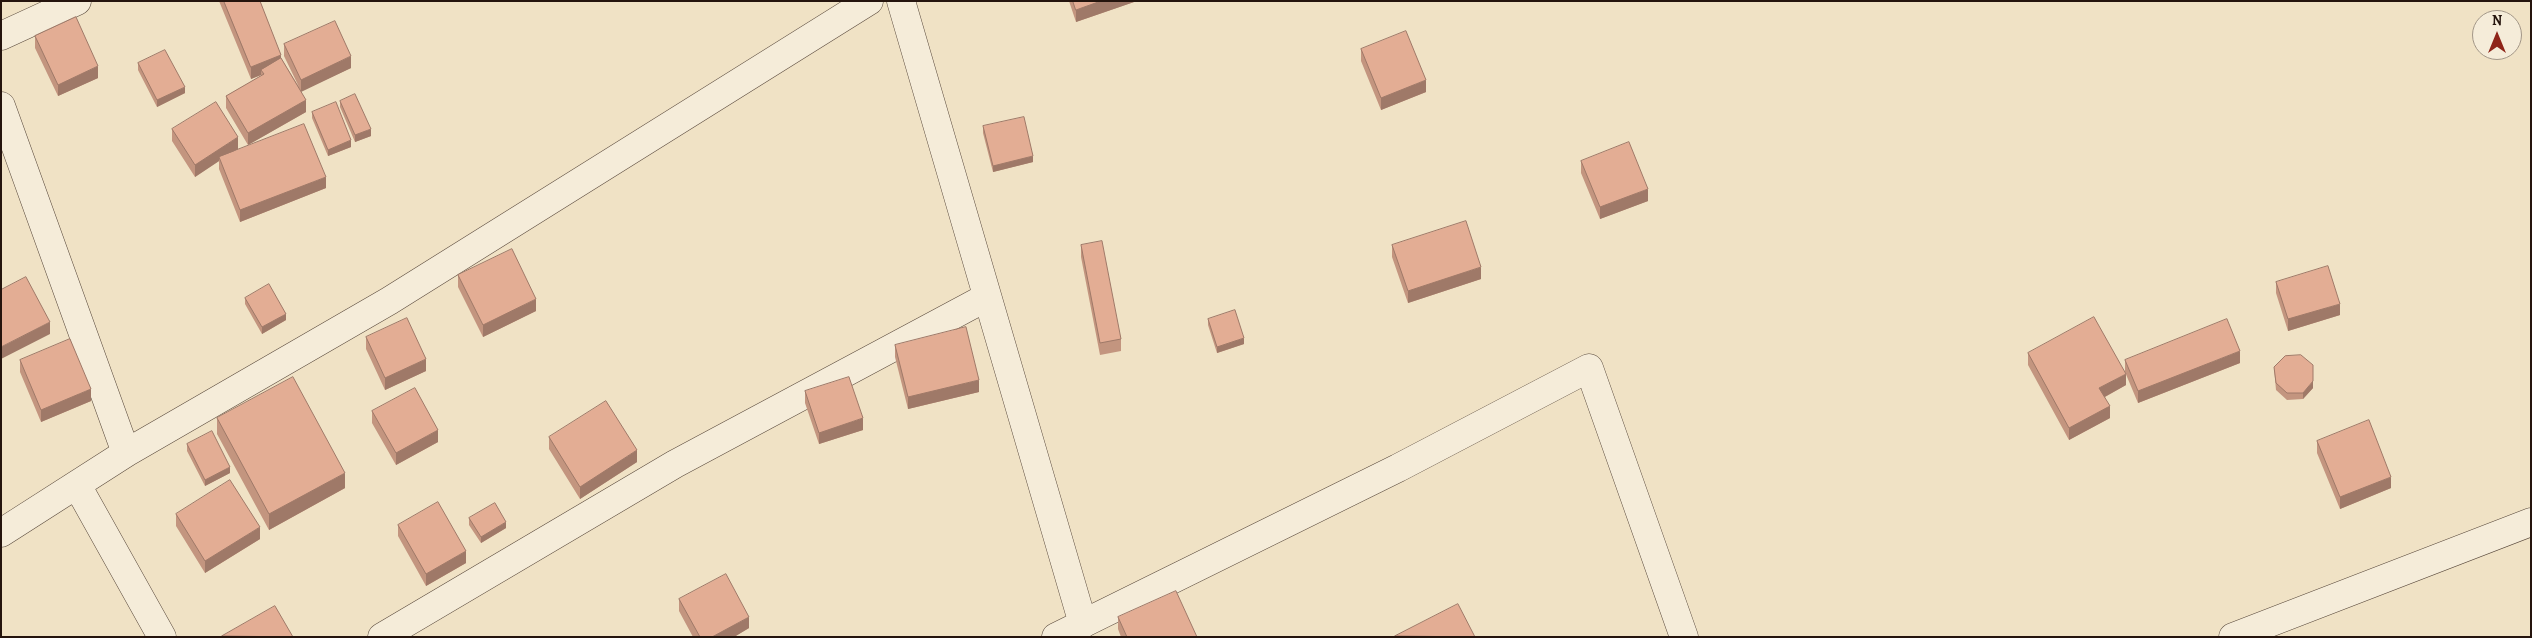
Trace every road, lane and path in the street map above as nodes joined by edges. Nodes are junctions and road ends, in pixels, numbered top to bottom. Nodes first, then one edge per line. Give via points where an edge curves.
1 (77, 1) edge
2 (869, 1) edge
3 (901, 1) edge
4 (1, 36) edge
5 (1, 106) edge
6 (987, 297) junction
7 (126, 453) junction
8 (77, 485) junction
9 (2531, 522) edge
10 (1, 533) edge
11 (1083, 624) junction
12 (162, 637) edge
13 (382, 637) edge
14 (1056, 637) edge
15 (1684, 637) edge
16 (2234, 637) edge

1 - 4 street
2 - 7 street via 389,301
3 - 6 street
5 - 7 street
6 - 11 street
6 - 13 street via 675,464
7 - 8 street
8 - 10 street
8 - 12 street
9 - 16 street
11 - 14 street
11 - 15 street via 1398,468 1589,368

